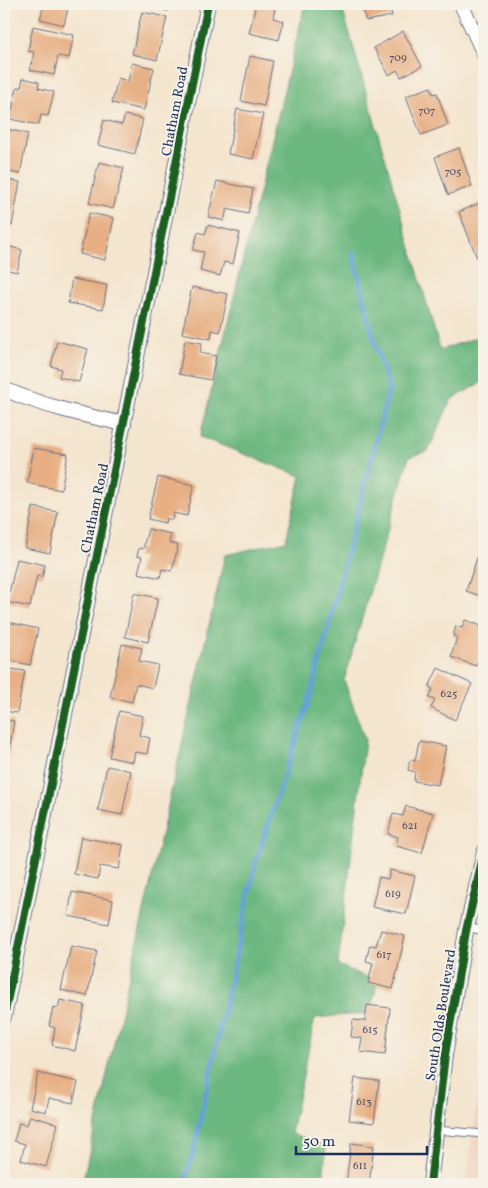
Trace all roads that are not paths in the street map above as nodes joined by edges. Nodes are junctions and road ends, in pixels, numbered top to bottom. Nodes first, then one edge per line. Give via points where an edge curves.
1 (208, 4) edge
2 (461, 4) edge
3 (484, 54) edge
4 (4, 389) edge
5 (124, 424) junction
6 (484, 852) edge
7 (467, 927) junction
8 (484, 931) edge
9 (4, 1017) edge
10 (436, 1130) junction
11 (484, 1134) edge
12 (430, 1184) edge

1 - 5 street, Chatham Road
2 - 3 street
4 - 5 street via 60,409
5 - 9 street, Chatham Road
6 - 7 street, South Olds Boulevard
7 - 8 lane
7 - 10 street, South Olds Boulevard
10 - 11 lane
10 - 12 street, South Olds Boulevard

